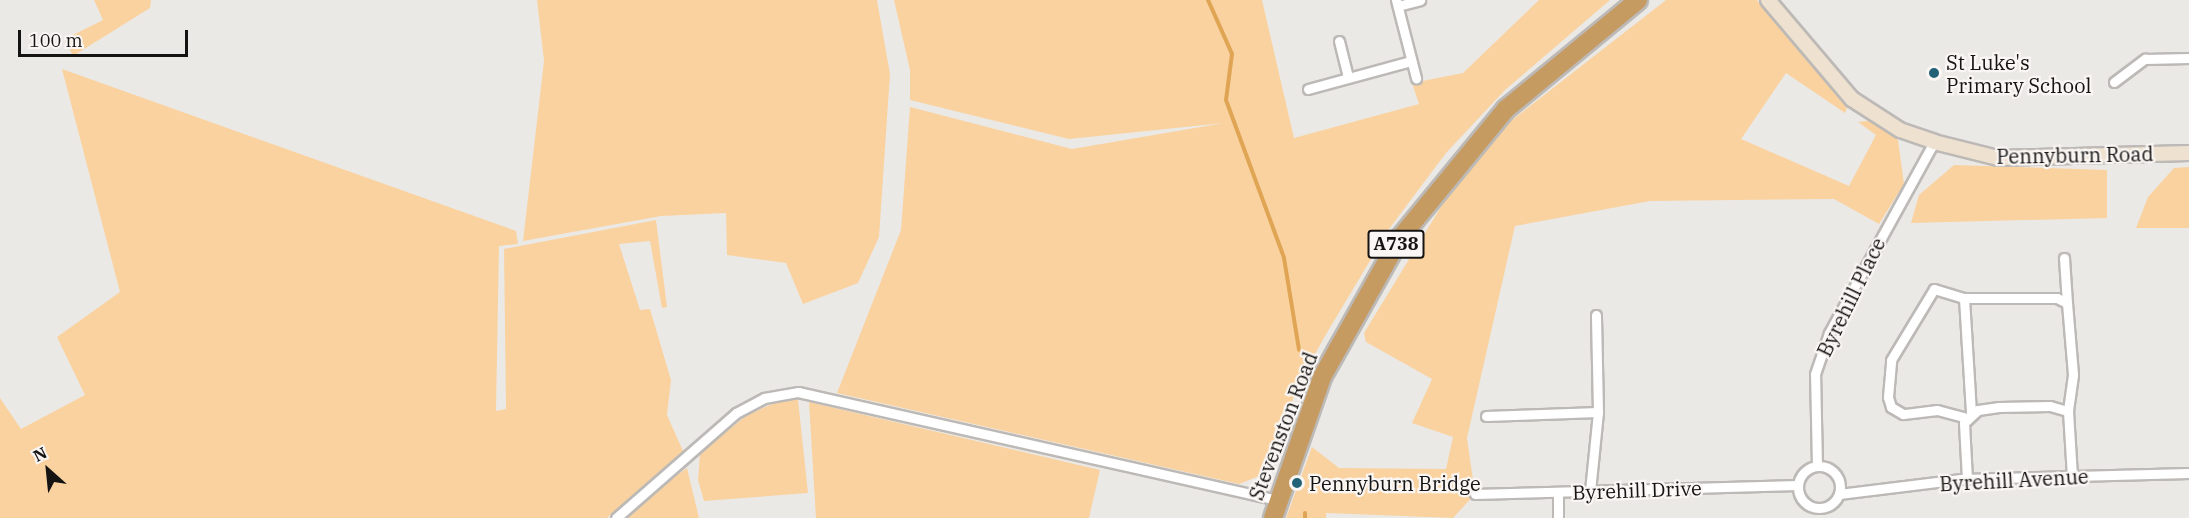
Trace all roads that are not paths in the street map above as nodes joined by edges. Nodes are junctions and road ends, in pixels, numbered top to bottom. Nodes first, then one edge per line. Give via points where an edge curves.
1 (1420, 0) edge
2 (1638, 0) edge
3 (1768, 0) edge
4 (1397, 3) edge
5 (1339, 41) dead end
6 (2189, 58) edge
7 (1411, 61) junction
8 (1348, 78) junction
9 (1416, 78) dead end
10 (2114, 82) dead end
11 (1308, 89) dead end
12 (1934, 142) junction
13 (2189, 153) edge
14 (2064, 258) dead end
15 (1964, 298) junction
16 (2067, 303) junction
17 (1596, 315) dead end
18 (2068, 411) junction
19 (1598, 412) junction
20 (1486, 416) dead end
21 (1969, 416) junction
22 (1817, 466) junction
23 (2189, 473) edge
24 (2072, 476) junction
25 (1967, 479) junction
26 (1798, 485) junction
27 (1590, 491) junction
28 (1558, 492) junction
29 (1475, 494) dead end
30 (1839, 494) junction
31 (1278, 500) junction
32 (1820, 508) junction
33 (616, 518) edge
34 (1273, 518) edge
35 (1558, 518) edge
36 (1820, 518) edge

1 - 4 street
2 - 31 highway, Stevenston Road / A738 via 1506,109 1427,199 1322,377
3 - 12 street, Pennyburn Road via 1852,99 1900,130
4 - 7 street
5 - 8 street
6 - 10 street via 2145,59
7 - 8 street
7 - 9 street
8 - 11 street
12 - 13 street, Pennyburn Road via 1998,158
12 - 22 street, Byrehill Place via 1829,333 1815,374
14 - 16 street
15 - 16 street via 2057,298
15 - 21 street
15 - 21 street via 1939,288 1925,298 1892,360 1888,395 1891,407 1903,414 1937,410
16 - 18 street via 2073,375
17 - 19 street
18 - 21 street via 2050,406
18 - 24 street
19 - 20 street
19 - 27 street
21 - 25 street
22 - 26 street via 1805,471
22 - 30 street via 1836,474
23 - 24 street, Byrehill Avenue
24 - 25 street, Byrehill Avenue
25 - 30 street, Byrehill Avenue
26 - 27 street, Byrehill Drive
26 - 32 street via 1805,502
27 - 28 street, Byrehill Drive
28 - 29 street, Byrehill Drive
28 - 35 street
30 - 32 street
31 - 33 street via 798,392 764,398 736,413
31 - 34 highway, Stevenston Road / A738
32 - 36 street

